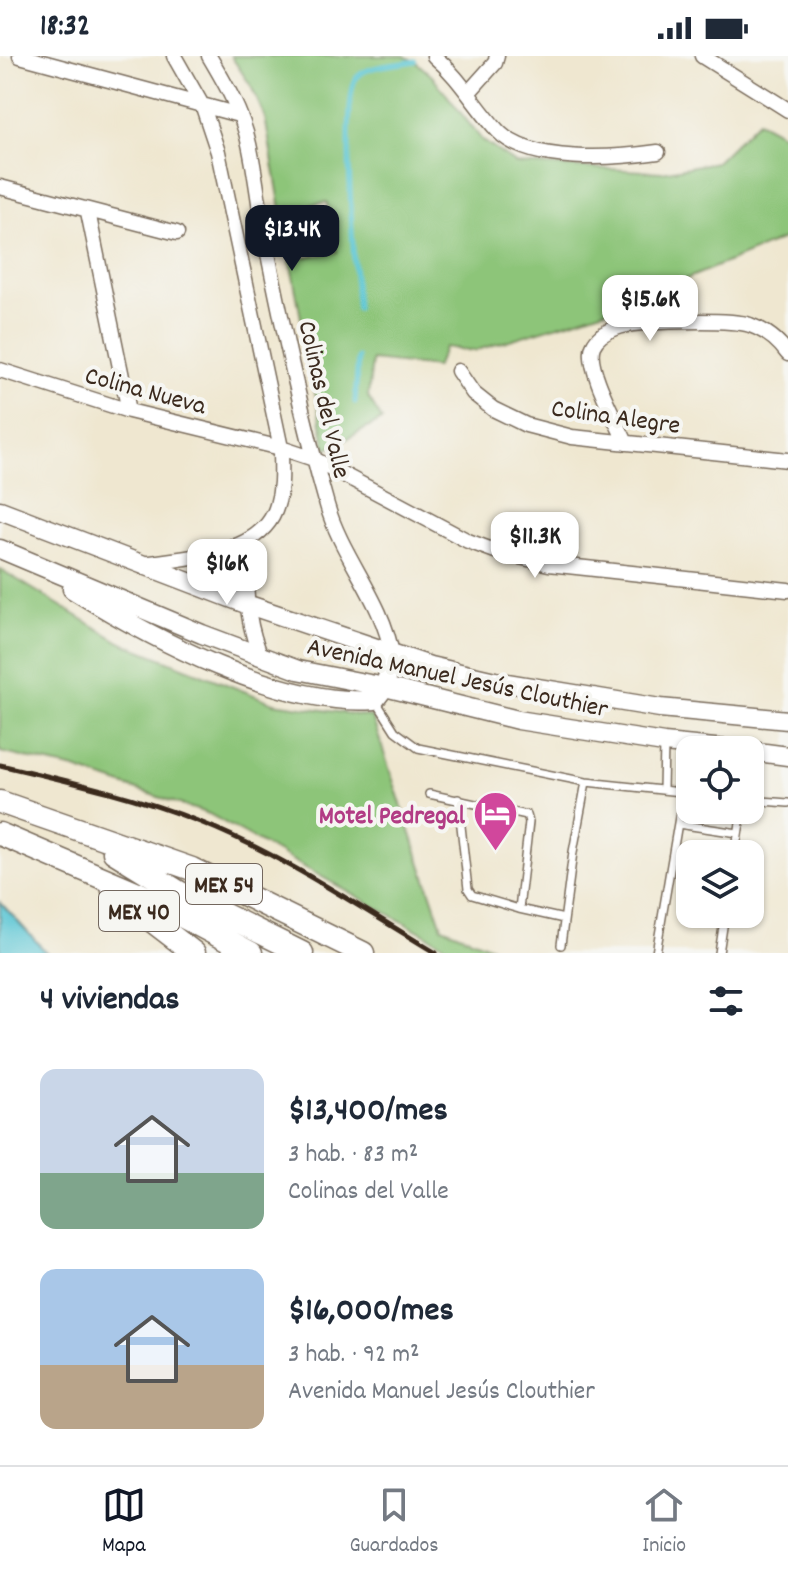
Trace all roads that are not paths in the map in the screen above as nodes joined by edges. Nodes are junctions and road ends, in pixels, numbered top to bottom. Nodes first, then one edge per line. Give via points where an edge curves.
1 (20, 56) edge
2 (174, 56) edge
3 (209, 56) edge
4 (434, 56) edge
5 (497, 56) edge
6 (702, 56) edge
7 (469, 92) junction
8 (203, 107) junction
9 (788, 110) edge
10 (239, 115) junction
11 (658, 152) dead end
12 (0, 187) edge
13 (88, 212) junction
14 (177, 233) dead end
15 (788, 354) edge
16 (0, 370) edge
17 (458, 371) dead end
18 (129, 411) junction
19 (626, 443) junction
20 (281, 448) junction
21 (314, 459) junction
22 (788, 460) edge
23 (0, 510) edge
24 (244, 545) junction
25 (0, 549) edge
26 (32, 564) junction
27 (141, 564) junction
28 (788, 590) edge
29 (246, 604) junction
30 (392, 655) junction
31 (262, 658) junction
32 (380, 693) junction
33 (788, 720) edge
34 (664, 743) junction
35 (676, 744) edge
36 (764, 753) edge
37 (788, 756) edge
38 (586, 782) junction
39 (663, 790) junction
40 (429, 794) dead end
41 (676, 794) edge
42 (458, 799) junction
43 (764, 801) edge
44 (0, 802) edge
45 (788, 803) edge
46 (740, 824) edge
47 (79, 830) junction
48 (738, 833) junction
49 (0, 834) edge
50 (737, 840) edge
51 (83, 869) junction
52 (519, 909) junction
53 (564, 919) junction
54 (723, 928) edge
55 (561, 945) dead end
56 (194, 953) edge
57 (251, 953) edge
58 (302, 953) edge
59 (363, 953) edge
60 (656, 953) edge
61 (719, 953) edge

1 - 8 street
2 - 8 street, Colinas del Valle
3 - 10 street, Colinas del Valle
4 - 7 street
5 - 7 street
6 - 9 street
7 - 11 street via 499,132 529,150 625,157
8 - 10 street
8 - 20 street, Colinas del Valle via 218,152
10 - 21 street, Colinas del Valle
12 - 13 street
13 - 14 street
13 - 18 street
15 - 19 street via 765,331 746,324 618,326 599,337 591,362
16 - 18 street, Colina Nueva
17 - 19 street, Colina Alegre via 493,409 526,425
18 - 20 street, Colina Nueva
19 - 22 street, Colina Alegre
20 - 21 street, Colina Nueva
20 - 24 street, Colinas del Valle via 277,507 267,526
21 - 28 street, Colina Nueva via 495,551 549,564
21 - 30 street, Colinas del Valle via 328,510 380,613
23 - 27 street, Avenida Manuel Jesús Clouthier
24 - 27 street
24 - 29 street
25 - 26 street, Avenida Manuel Jesús Clouthier
26 - 31 street, Avenida Manuel Jesús Clouthier
26 - 32 street via 143,631 234,672 342,700
27 - 29 street, Avenida Manuel Jesús Clouthier
29 - 30 street, Avenida Manuel Jesús Clouthier
29 - 31 street
30 - 32 street
30 - 33 street, Avenida Manuel Jesús Clouthier via 549,690 660,708
31 - 32 street, Avenida Manuel Jesús Clouthier
32 - 34 street, Avenida Manuel Jesús Clouthier
32 - 38 lane via 395,731 418,748
34 - 35 street, Avenida Manuel Jesús Clouthier
34 - 39 lane
36 - 37 street
38 - 39 lane
38 - 53 lane
39 - 41 lane
40 - 42 lane
42 - 52 lane via 470,892
42 - 52 lane via 528,816
43 - 45 lane
44 - 47 main road, MEX 40
46 - 48 lane
47 - 58 main road, MEX 40 via 179,892
47 - 59 main road, MEX 54 via 192,869
48 - 50 lane
48 - 60 lane via 679,820
49 - 51 main road, MEX 40
51 - 56 main road, MEX 40
51 - 57 main road, MEX 54
52 - 53 lane
53 - 55 lane
54 - 61 lane

